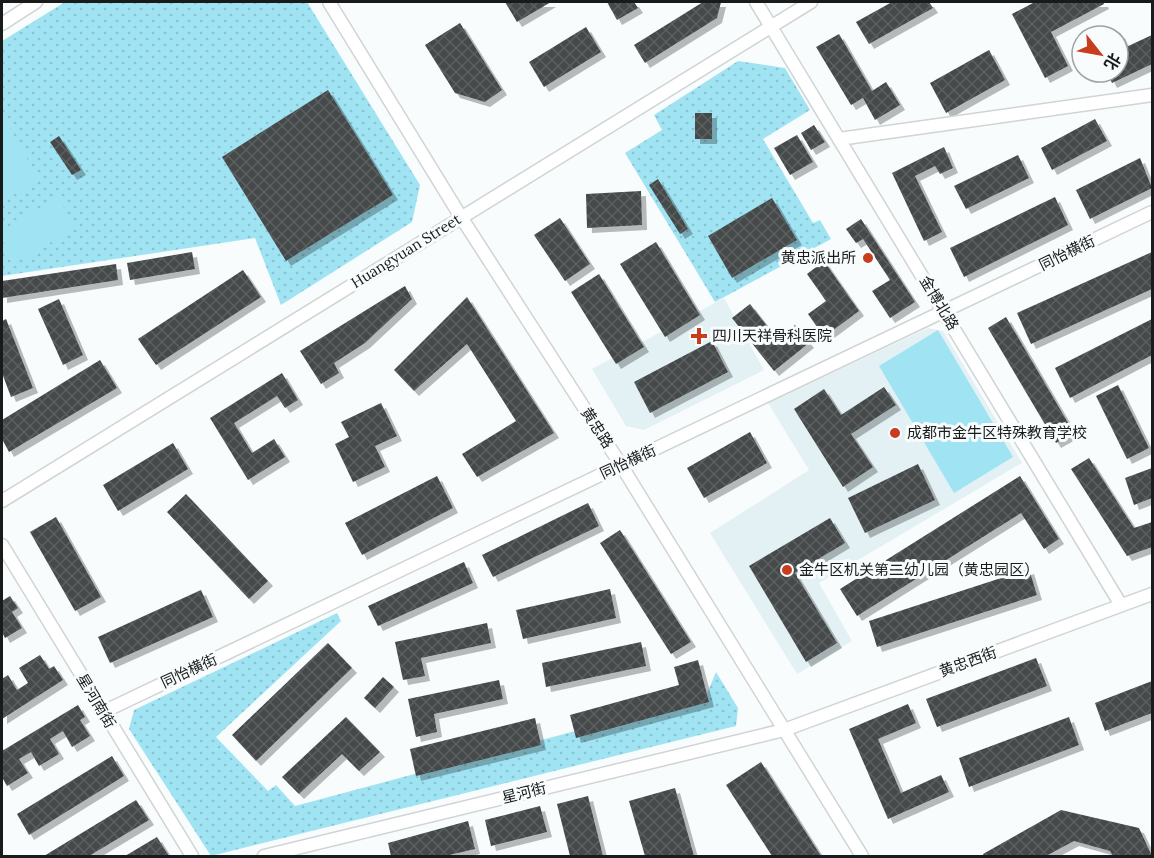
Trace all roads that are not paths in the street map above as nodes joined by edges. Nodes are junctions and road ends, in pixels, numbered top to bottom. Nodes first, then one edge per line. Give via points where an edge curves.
1 (36, 2) edge
2 (329, 2) edge
3 (756, 2) edge
4 (811, 2) edge
5 (2, 24) edge
6 (770, 25) junction
7 (1152, 95) edge
8 (839, 139) junction
9 (1152, 212) edge
10 (461, 217) junction
11 (944, 312) junction
12 (621, 465) junction
13 (2, 501) edge
14 (2, 545) edge
15 (1152, 594) edge
16 (1121, 605) junction
17 (103, 712) junction
18 (784, 730) junction
19 (307, 851) edge
20 (192, 856) edge
21 (264, 856) edge
22 (862, 856) edge

1 - 5 street
2 - 10 street, 黄忠路
3 - 6 street, 金博北路
4 - 6 street, Huangyuan Street
6 - 8 street, 金博北路
6 - 10 street, Huangyuan Street
7 - 8 street
8 - 11 street, 金博北路
9 - 11 street, 同怡横街
10 - 12 street, 黄忠路
10 - 13 street, Huangyuan Street
11 - 12 street, 同怡横街
11 - 16 street, 金博北路
12 - 17 street, 同怡横街
12 - 18 street, 黄忠路
14 - 17 street, 星河南街
15 - 16 street, 黄忠西街
16 - 18 street, 黄忠西街
17 - 20 street, 星河南街
18 - 19 street, 星河街
18 - 22 street, 黄忠路
19 - 21 street, 星河街

